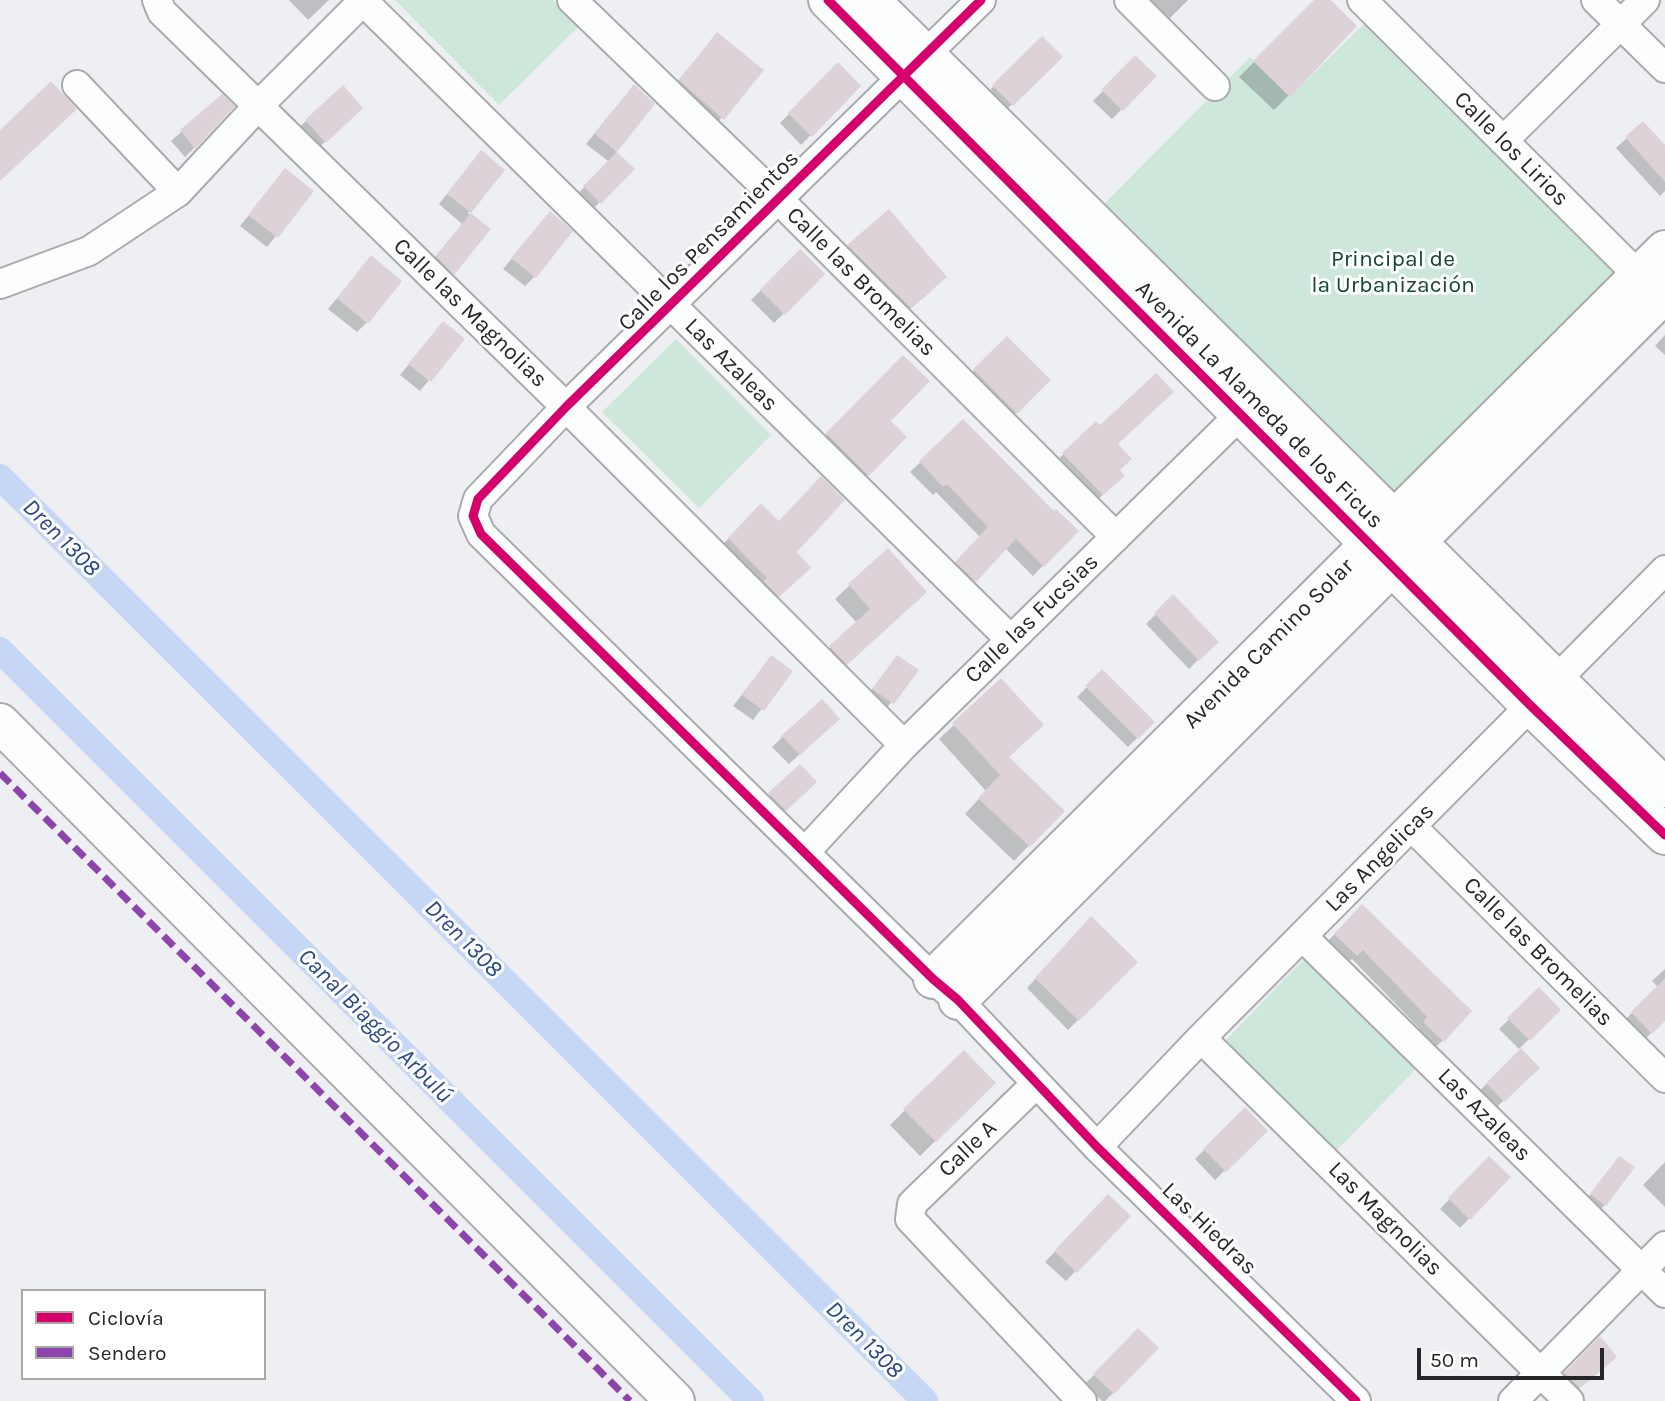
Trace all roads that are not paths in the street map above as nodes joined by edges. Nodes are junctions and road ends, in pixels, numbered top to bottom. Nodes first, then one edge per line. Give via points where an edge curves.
1 (157, 0) edge
2 (572, 0) edge
3 (828, 0) edge
4 (870, 0) edge
5 (981, 0) edge
6 (1129, 0) edge
7 (1362, 0) edge
8 (1596, 0) edge
9 (1644, 0) edge
10 (363, 1) edge
11 (1620, 24) junction
12 (915, 65) junction
13 (1665, 68) edge
14 (78, 85) dead end
15 (1215, 86) dead end
16 (258, 106) junction
17 (1503, 141) junction
18 (178, 192) junction
19 (778, 200) junction
20 (1657, 279) edge
21 (0, 284) edge
22 (670, 306) junction
23 (1252, 403) junction
24 (566, 407) junction
25 (473, 516) joint
26 (1116, 537) junction
27 (1394, 542) junction
28 (1665, 570) edge
29 (1010, 640) junction
30 (1557, 679) junction
31 (1530, 705) junction
32 (0, 723) edge
33 (904, 745) junction
34 (1665, 788) edge
35 (1411, 826) junction
36 (1665, 835) edge
37 (804, 852) junction
38 (1302, 936) junction
39 (946, 990) junction
40 (1201, 1038) junction
41 (1665, 1078) edge
42 (1036, 1084) junction
43 (1097, 1147) junction
44 (1665, 1246) edge
45 (1642, 1270) junction
46 (1665, 1293) edge
47 (1541, 1373) junction
48 (675, 1401) edge
49 (1082, 1401) edge
50 (1356, 1401) edge
51 (1513, 1401) edge
52 (1569, 1401) edge

1 - 16 street, Calle las Magnolias via 162,12
2 - 19 street, Calle las Bromelias
3 - 12 street, Avenida La Alameda de los Ficus
4 - 12 street, Avenida La Alameda de los Ficus
5 - 12 street, Calle los Pensamientos
6 - 15 street
7 - 17 street, Calle los Lirios
8 - 11 street
9 - 11 street
10 - 16 street
10 - 22 street, Las Azaleas
11 - 13 street
11 - 17 street
12 - 19 street, Calle los Pensamientos
12 - 23 street, Avenida La Alameda de los Ficus
14 - 18 street
16 - 18 street
16 - 24 street, Calle las Magnolias
17 - 20 street, Calle los Lirios
18 - 21 street via 89,251
19 - 22 street, Calle los Pensamientos
19 - 26 street, Calle las Bromelias
20 - 27 street, Avenida Camino Solar
22 - 24 street, Calle los Pensamientos
22 - 29 street, Las Azaleas
23 - 26 street, Calle las Fucsias
23 - 27 street, Avenida La Alameda de los Ficus
24 - 25 street, Calle los Pensamientos via 478,499
24 - 33 street, Calle las Magnolias
25 - 37 street, Las Hiedras via 481,534
26 - 29 street, Calle las Fucsias
27 - 30 street, Avenida La Alameda de los Ficus
27 - 31 street, Avenida La Alameda de los Ficus
27 - 39 street, Avenida Camino Solar
28 - 30 street, Las Angelicas
29 - 33 street, Calle las Fucsias
30 - 31 street, Las Angelicas
30 - 34 street, Avenida La Alameda de los Ficus
31 - 35 street, Las Angelicas
31 - 36 street, Avenida La Alameda de los Ficus
32 - 48 street
33 - 37 street, Calle las Fucsias
35 - 38 street, Las Angelicas
35 - 41 street, Calle las Bromelias
37 - 39 street, Las Hiedras
38 - 40 street, Las Angelicas
38 - 45 street, Las Azaleas
39 - 42 street, Las Hiedras
40 - 43 street, Las Angelicas
40 - 47 street, Las Magnolias
42 - 43 street, Las Hiedras
42 - 49 street, Calle A via 912,1204 911,1219
43 - 50 street, Las Hiedras
44 - 45 street
45 - 46 street, Las Azaleas
45 - 47 street
47 - 51 street
47 - 52 street, Las Magnolias

